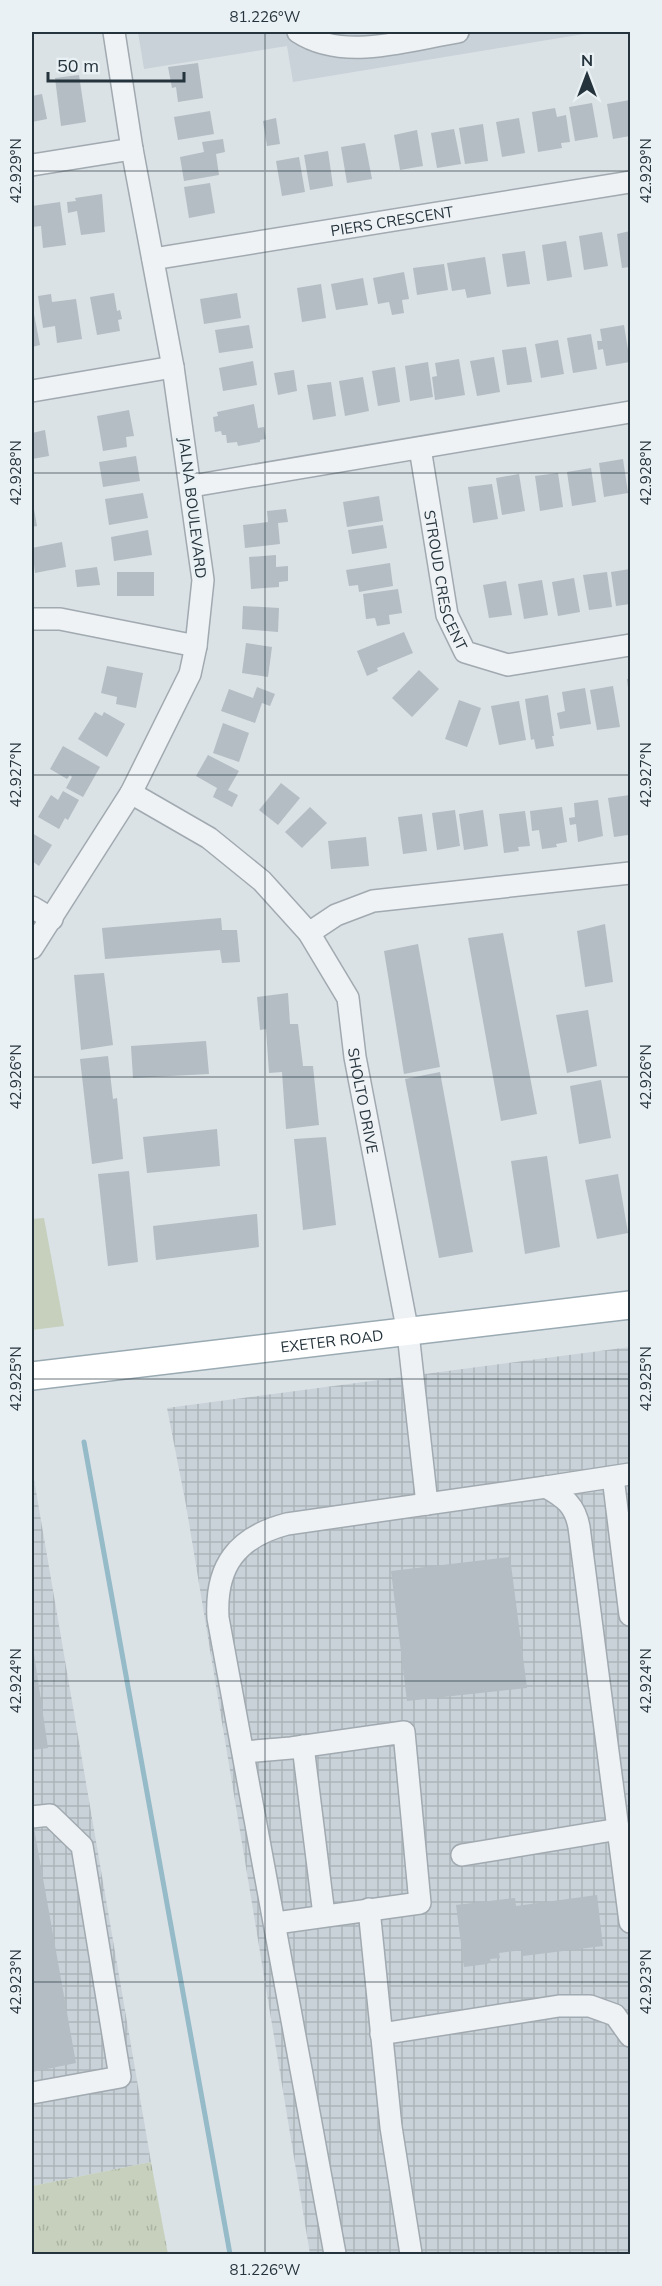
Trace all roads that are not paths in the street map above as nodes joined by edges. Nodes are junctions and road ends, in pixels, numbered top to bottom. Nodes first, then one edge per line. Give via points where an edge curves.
1 (114, 32) edge
2 (298, 32) edge
3 (458, 32) edge
4 (410, 36) edge
5 (132, 149) junction
6 (32, 165) edge
7 (630, 183) edge
8 (153, 259) junction
9 (173, 367) junction
10 (32, 391) edge
11 (630, 412) edge
12 (420, 448) junction
13 (192, 486) junction
14 (32, 619) edge
15 (630, 645) edge
16 (196, 646) junction
17 (130, 793) junction
18 (630, 873) edge
19 (32, 908) edge
20 (52, 919) junction
21 (309, 933) junction
22 (32, 948) edge
23 (630, 1305) edge
24 (408, 1333) junction
25 (32, 1376) edge
26 (622, 1476) edge
27 (546, 1487) junction
28 (427, 1504) junction
29 (630, 1615) edge
30 (303, 1746) junction
31 (244, 1752) junction
32 (623, 1802) edge
33 (32, 1816) edge
34 (619, 1829) junction
35 (462, 1855) dead end
36 (369, 1909) junction
37 (630, 1909) edge
38 (324, 1915) junction
39 (276, 1923) junction
40 (381, 2034) junction
41 (630, 2036) edge
42 (32, 2092) edge
43 (335, 2254) edge
44 (411, 2254) edge

1 - 5 street, JALNA BOULEVARD
2 - 4 street via 321,44 363,48
3 - 4 street
5 - 6 street
5 - 8 street, JALNA BOULEVARD
7 - 8 street, PIERS CRESCENT
8 - 9 street, JALNA BOULEVARD
9 - 10 street
9 - 13 street, JALNA BOULEVARD
11 - 12 street
12 - 13 street
12 - 15 street, STROUD CRESCENT via 447,615 465,652 508,665
13 - 16 street, JALNA BOULEVARD via 203,580
14 - 16 street via 60,619
16 - 17 street, JALNA BOULEVARD via 190,674
17 - 20 street, JALNA BOULEVARD
17 - 21 street, SHOLTO DRIVE via 209,838 262,881
18 - 21 street via 373,901 336,915
19 - 20 street
20 - 22 street, JALNA BOULEVARD
21 - 24 street, SHOLTO DRIVE via 348,998
23 - 24 main road, EXETER ROAD
24 - 25 main road, EXETER ROAD
24 - 28 street, SHOLTO DRIVE
26 - 27 street
26 - 29 street
27 - 28 street
27 - 32 street via 566,1498 578,1516
28 - 31 street via 287,1524 248,1540 232,1556 217,1596 218,1618
30 - 31 street
30 - 36 street via 404,1732 420,1903
30 - 38 street
31 - 39 street
32 - 34 street
33 - 42 street via 50,1815 82,1846 120,2077
34 - 35 street
34 - 37 street
36 - 38 street
36 - 40 street
38 - 39 street
39 - 43 street
40 - 41 street via 559,2006 590,2006 615,2015
40 - 44 street

